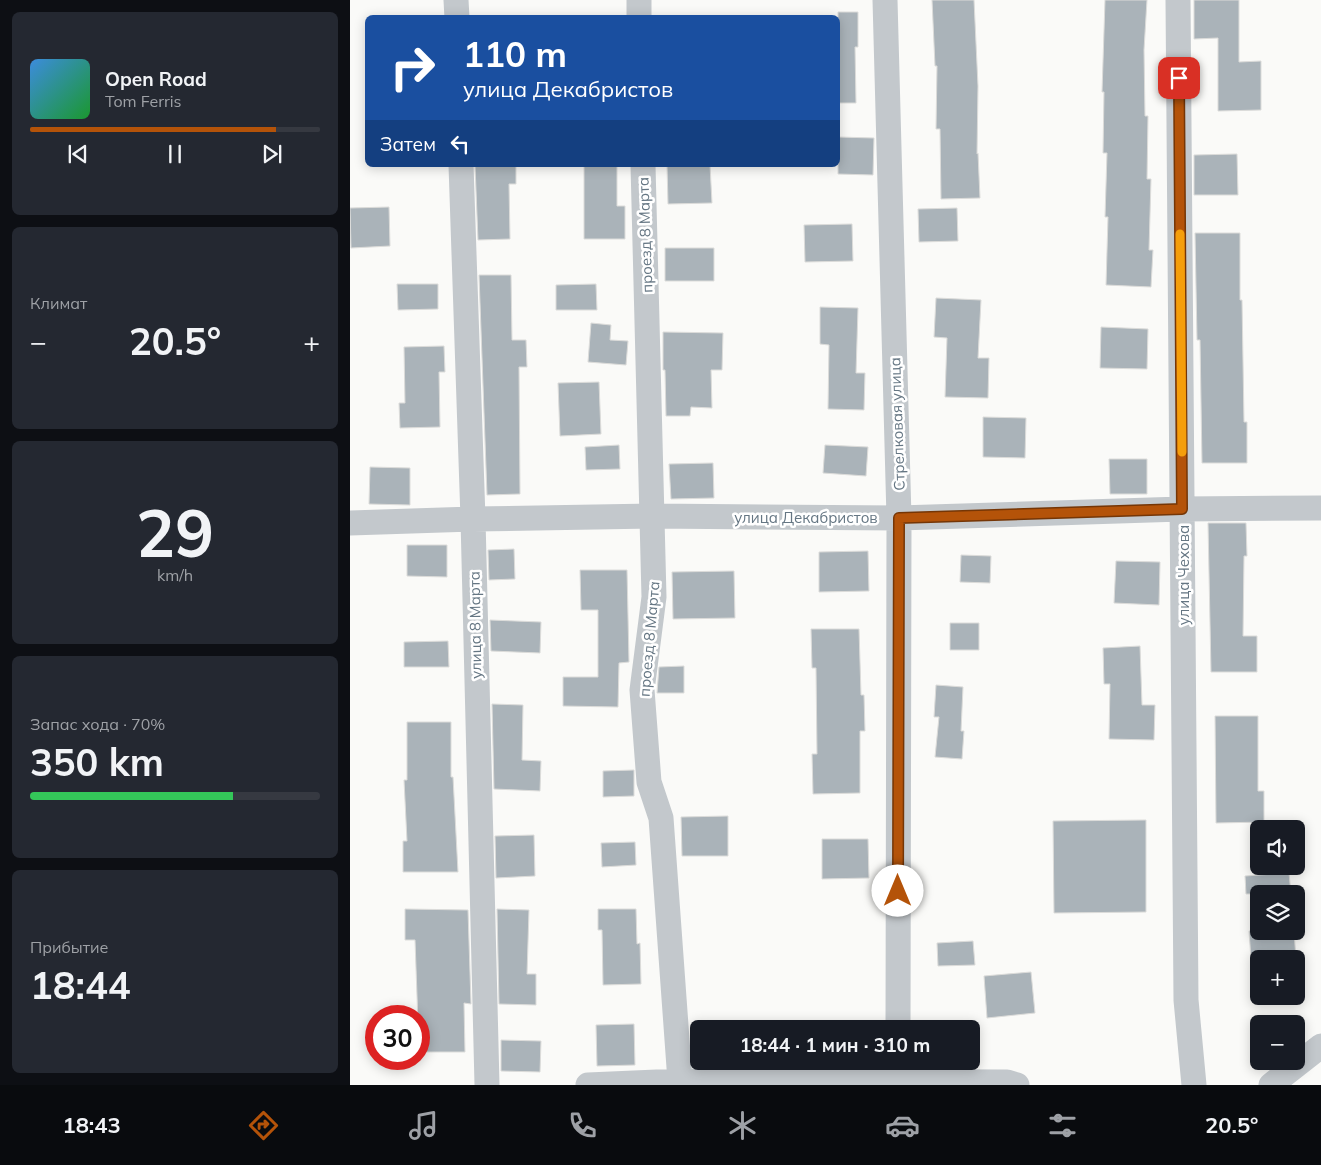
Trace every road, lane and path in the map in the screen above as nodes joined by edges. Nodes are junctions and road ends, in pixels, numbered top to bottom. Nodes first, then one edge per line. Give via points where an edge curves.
1 (456, 0) edge
2 (639, 0) edge
3 (885, 0) edge
4 (1178, 0) edge
5 (457, 15) edge
6 (639, 15) edge
7 (461, 167) edge
8 (643, 167) edge
9 (1321, 508) edge
10 (1182, 509) junction
11 (653, 516) junction
12 (899, 518) junction
13 (472, 519) junction
14 (350, 523) edge
15 (898, 1020) edge
16 (1321, 1046) edge
17 (898, 1071) edge
18 (680, 1081) junction
19 (1012, 1083) edge
20 (487, 1085) edge
21 (588, 1085) edge
22 (1194, 1085) edge
23 (1271, 1085) edge

1 - 5 street
2 - 6 street
3 - 12 street, Стрелковая улица
4 - 10 street, улица Чехова
7 - 13 street, улица 8 Марта
8 - 11 street, проезд 8 Марта
9 - 10 street, улица Декабристов
10 - 12 street, улица Декабристов
10 - 22 street, улица Чехова via 1186,1000
11 - 12 street, улица Декабристов
11 - 13 street, улица Декабристов
11 - 18 street, проезд 8 Марта via 654,597 642,690 649,782 661,818
12 - 15 street, Стрелковая улица
13 - 14 street, улица Декабристов
13 - 20 street, улица 8 Марта
16 - 23 street
17 - 18 street
17 - 19 street
18 - 21 street

